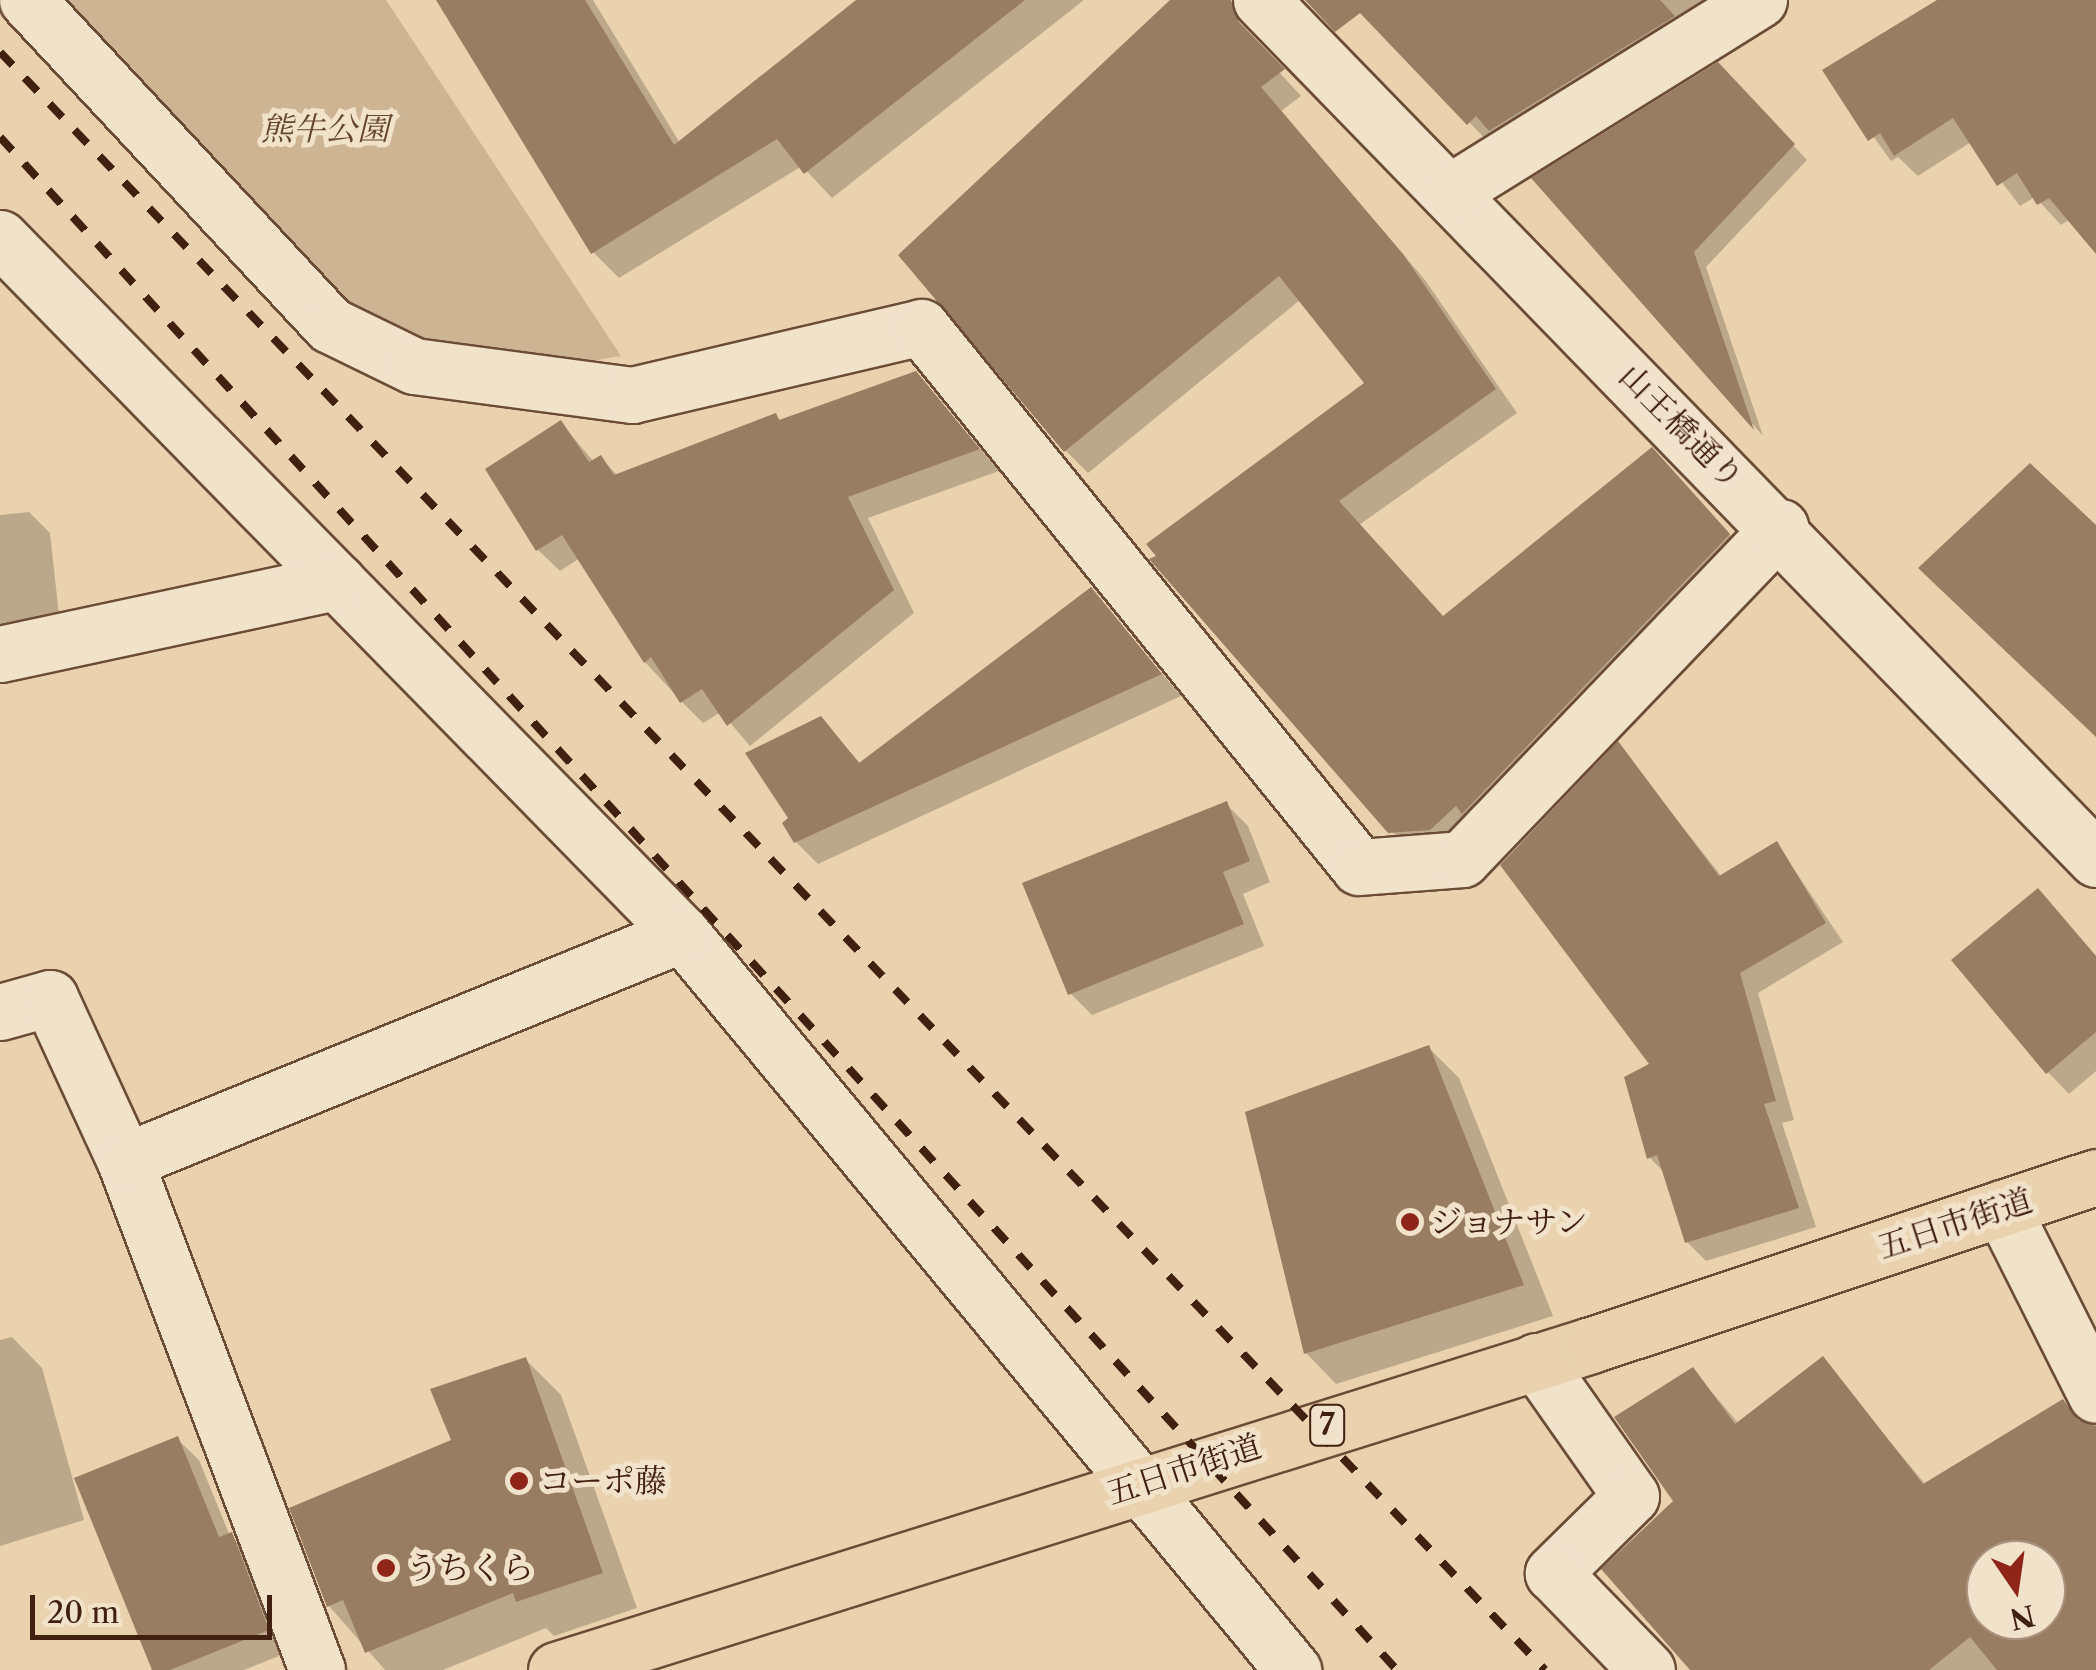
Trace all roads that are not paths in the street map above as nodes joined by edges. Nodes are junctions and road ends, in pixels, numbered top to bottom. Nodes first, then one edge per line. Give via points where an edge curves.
1 (27, 0) edge
2 (1261, 0) edge
3 (1759, 0) edge
4 (1450, 192) junction
5 (0, 238) edge
6 (1780, 527) junction
7 (337, 582) junction
8 (0, 654) edge
9 (2096, 859) edge
10 (682, 934) junction
11 (0, 1012) edge
12 (125, 1160) junction
13 (2096, 1176) edge
14 (2002, 1208) junction
15 (1536, 1362) junction
16 (2096, 1395) edge
17 (1134, 1486) junction
18 (317, 1670) edge
19 (556, 1670) edge
20 (1293, 1670) edge
21 (1646, 1670) edge

1 - 6 street via 330,325 414,366 632,395 921,327 1359,867 1462,859
2 - 4 street, 山王橋通り
3 - 4 street
4 - 6 street, 山王橋通り
5 - 7 street
6 - 9 street, 山王橋通り
7 - 8 street
7 - 10 street
10 - 12 street
10 - 17 street
11 - 12 street via 50,998
12 - 18 street
13 - 14 main road, 五日市街道 / 7
14 - 15 main road, 五日市街道 / 7
14 - 16 street
15 - 17 main road, 五日市街道 / 7
15 - 21 street via 1630,1496 1553,1574
17 - 19 main road, 五日市街道 / 7
17 - 20 street

